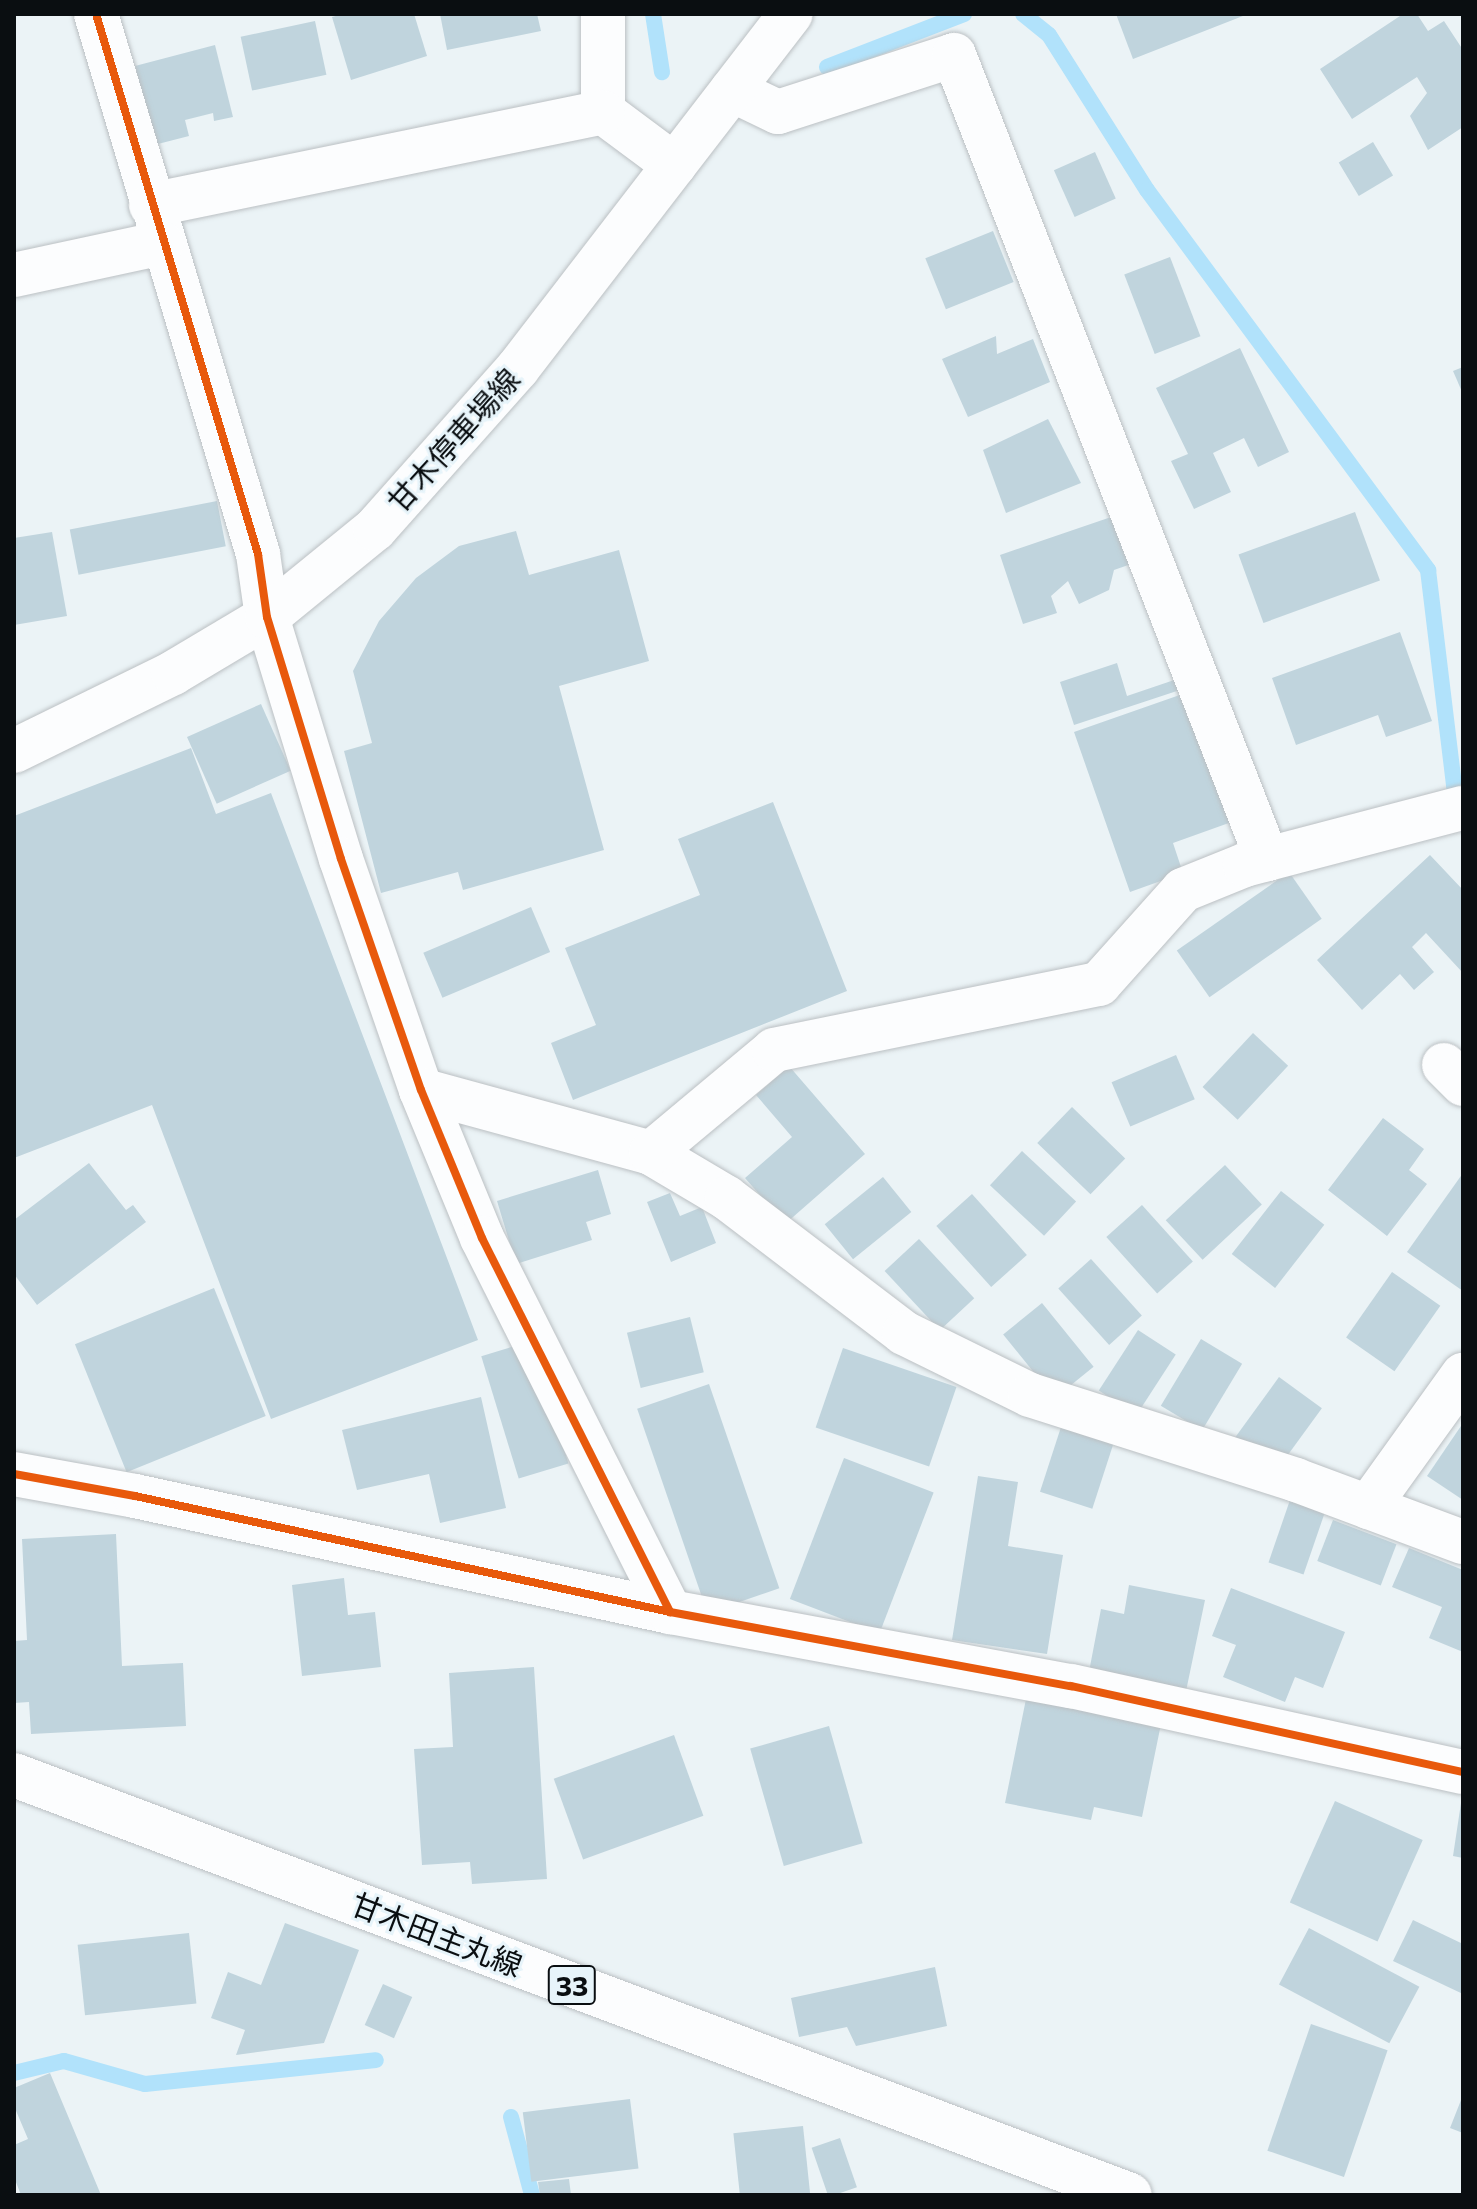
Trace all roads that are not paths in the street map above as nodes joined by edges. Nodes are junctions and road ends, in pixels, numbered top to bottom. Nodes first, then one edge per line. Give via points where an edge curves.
1 (96, 14) edge
2 (603, 14) edge
3 (791, 14) edge
4 (732, 90) junction
5 (603, 112) junction
6 (674, 165) junction
7 (156, 224) junction
8 (14, 275) edge
9 (267, 617) junction
10 (14, 751) edge
11 (1456, 810) edge
12 (1267, 859) junction
13 (421, 1090) junction
14 (651, 1153) junction
15 (1463, 1375) edge
16 (14, 1474) edge
17 (1368, 1507) junction
18 (1463, 1542) edge
19 (670, 1612) junction
20 (1463, 1772) edge
21 (14, 1775) edge
22 (1130, 2195) edge

1 - 7 street
2 - 5 street
3 - 4 street, 甘木停車場線
4 - 6 street, 甘木停車場線
4 - 12 street via 778,112 954,55
5 - 6 street
5 - 7 street
6 - 9 street, 甘木停車場線 via 518,368 395,506
7 - 8 street
7 - 9 street via 258,554
9 - 10 street, 甘木停車場線 via 173,673
9 - 13 street via 341,859
11 - 12 street
12 - 14 street via 1183,890 1099,984 774,1050
13 - 14 street
13 - 19 street via 482,1238
14 - 17 street via 727,1198 904,1333 1016,1388
15 - 17 street
16 - 19 street
17 - 18 street
19 - 20 street via 1071,1686
21 - 22 street, 甘木田主丸線 / 33

